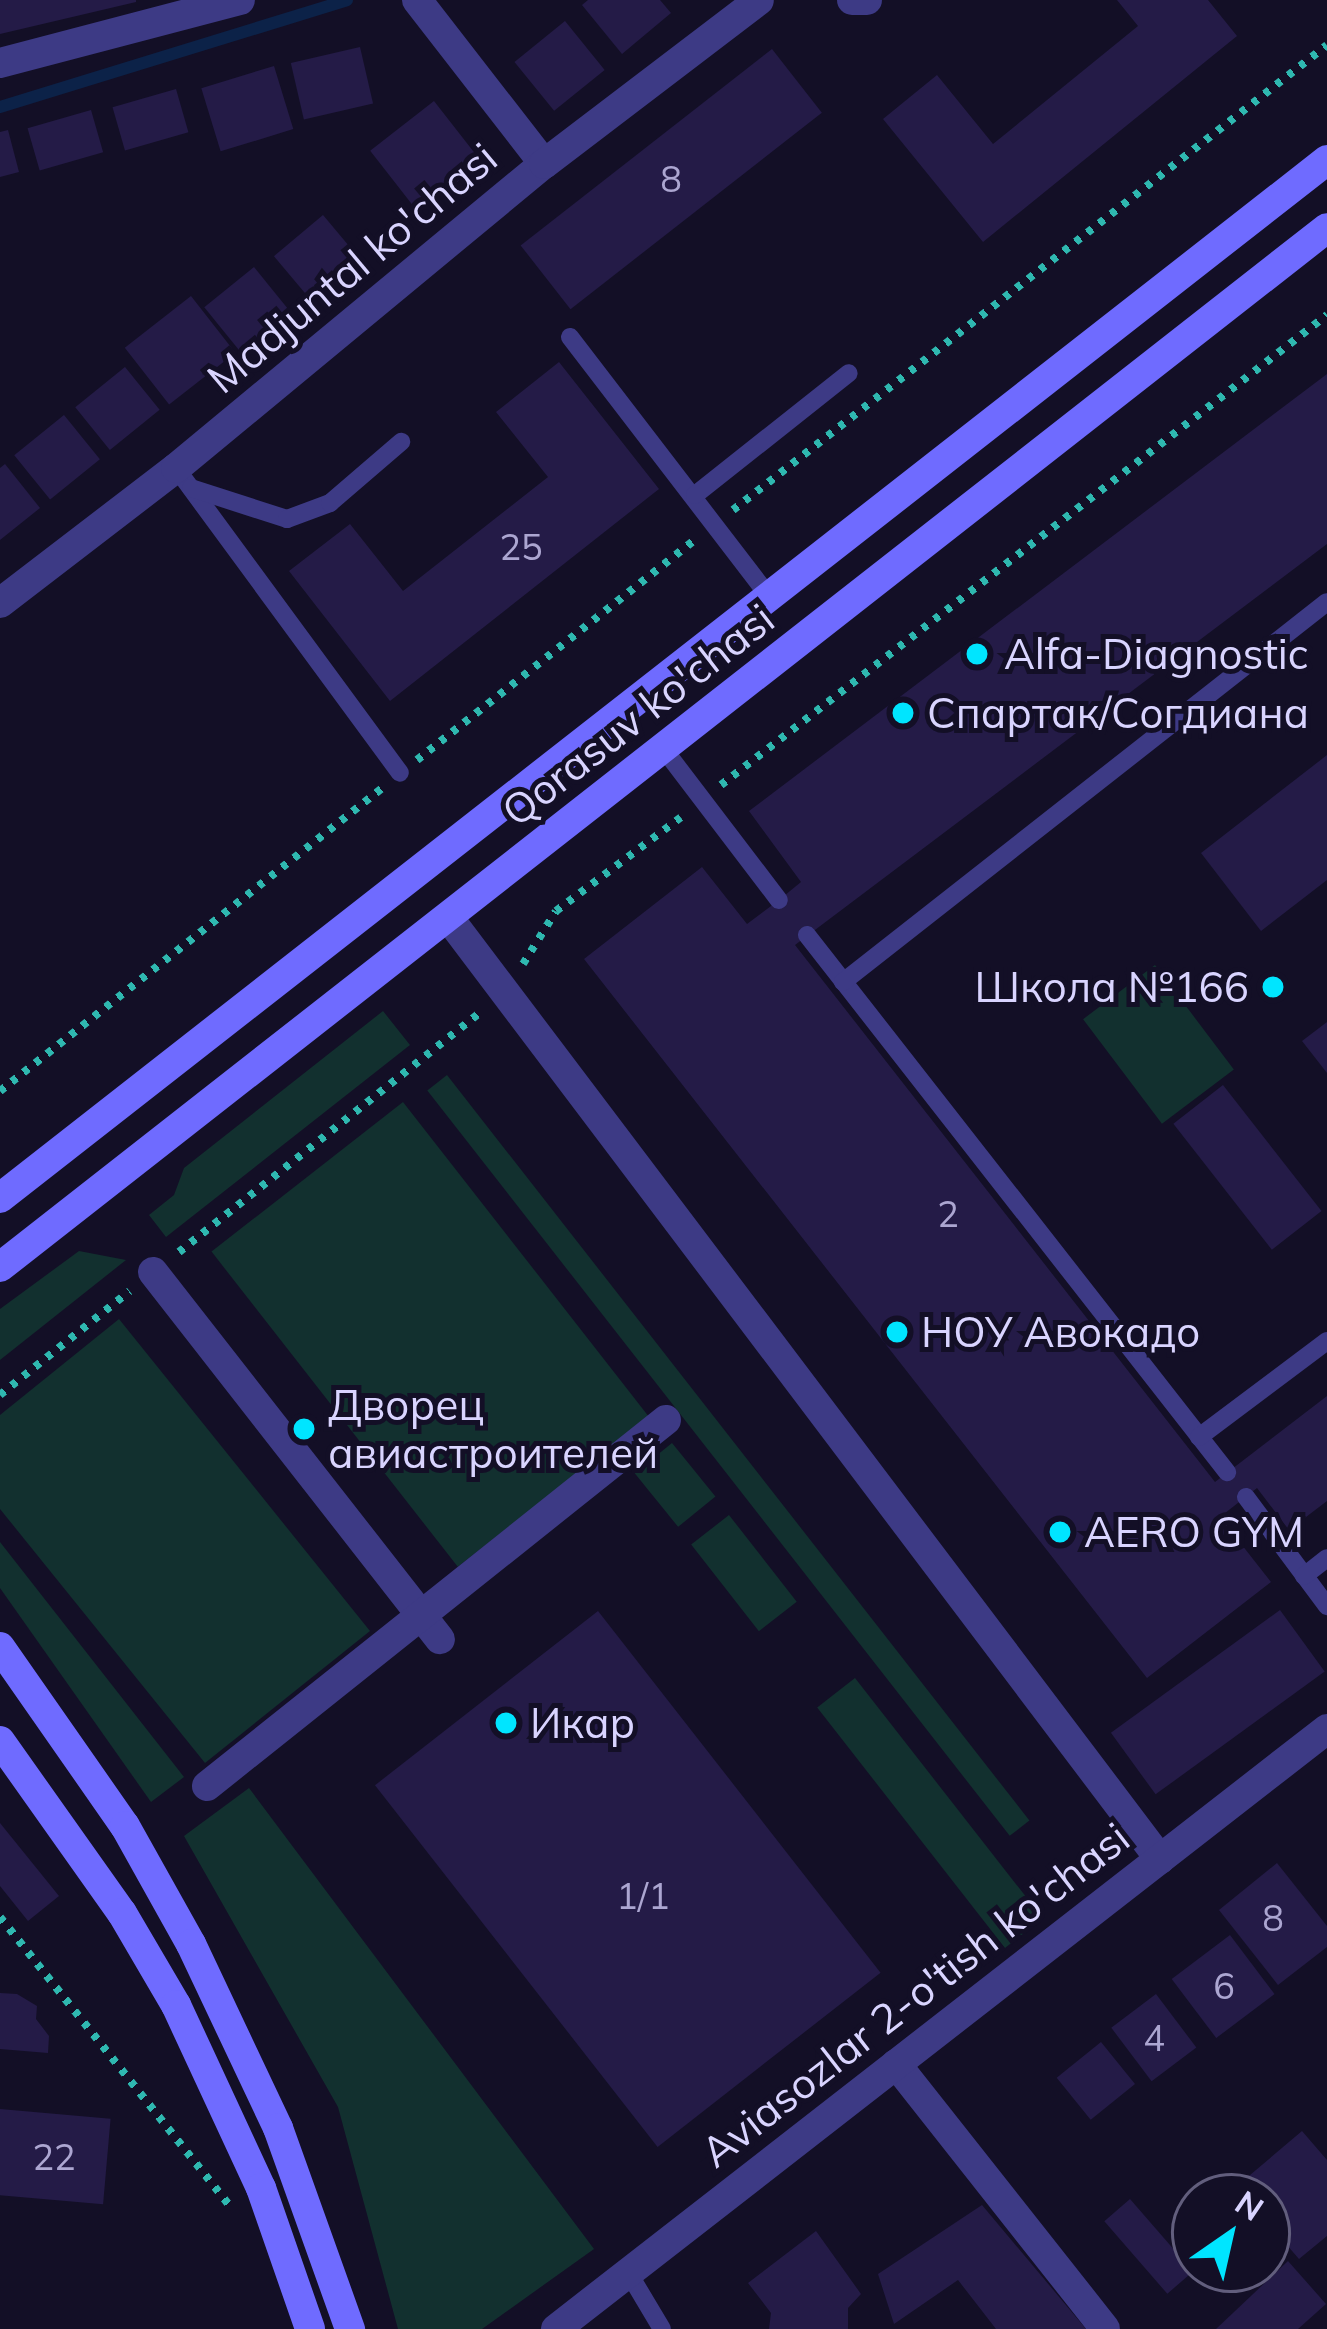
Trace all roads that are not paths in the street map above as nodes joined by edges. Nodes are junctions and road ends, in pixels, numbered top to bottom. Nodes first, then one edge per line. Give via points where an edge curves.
1 (240, 0) edge
2 (417, 0) edge
3 (759, 0) edge
4 (852, 0) edge
5 (867, 0) edge
6 (0, 63) edge
7 (1327, 160) edge
8 (544, 164) junction
9 (1327, 228) edge
10 (569, 337) dead end
11 (849, 373) dead end
12 (401, 442) dead end
13 (183, 478) junction
14 (695, 495) junction
15 (770, 596) junction
16 (1327, 602) edge
17 (0, 603) edge
18 (663, 748) junction
19 (400, 773) road end
20 (779, 900) dead end
21 (448, 917) junction
22 (807, 935) dead end
23 (843, 982) junction
24 (0, 1198) edge
25 (0, 1267) edge
26 (153, 1273) road end
27 (1327, 1341) edge
28 (666, 1420) dead end
29 (1199, 1436) junction
30 (1227, 1472) dead end
31 (1246, 1497) dead end
32 (1327, 1558) edge
33 (1304, 1576) junction
34 (1327, 1606) edge
35 (431, 1627) junction
36 (0, 1646) edge
37 (1327, 1729) edge
38 (0, 1741) edge
39 (207, 1786) dead end
40 (1160, 1859) junction
41 (896, 2064) junction
42 (628, 2272) junction
43 (310, 2329) edge
44 (350, 2329) edge
45 (556, 2329) edge
46 (662, 2329) edge
47 (1105, 2329) edge

1 - 6 street
2 - 8 street
3 - 8 street, Madjuntal ko'chasi
4 - 5 street
7 - 15 main road, Qorasuv ko'chasi
8 - 13 street, Madjuntal ko'chasi
9 - 18 main road, Qorasuv ko'chasi
10 - 14 lane
11 - 14 lane
12 - 13 lane via 330,503 287,519
13 - 17 street, Madjuntal ko'chasi
13 - 19 lane
14 - 15 lane
15 - 24 main road, Qorasuv ko'chasi
16 - 23 lane
18 - 20 lane
18 - 21 main road, Qorasuv ko'chasi
21 - 25 main road, Qorasuv ko'chasi
21 - 40 street
22 - 23 lane
23 - 29 lane
26 - 35 street
27 - 29 lane
28 - 35 street
29 - 30 lane
31 - 33 lane
32 - 33 lane
33 - 34 lane
35 - 39 street
36 - 44 main road via 125,1826 212,1984 304,2192
37 - 40 street, Aviasozlar 2-o'tish ko'chasi
38 - 43 main road via 122,1913 176,2005 261,2188
40 - 41 street, Aviasozlar 2-o'tish ko'chasi
41 - 42 street, Aviasozlar 2-o'tish ko'chasi
41 - 47 street
42 - 45 street, Aviasozlar 2-o'tish ko'chasi
42 - 46 lane

